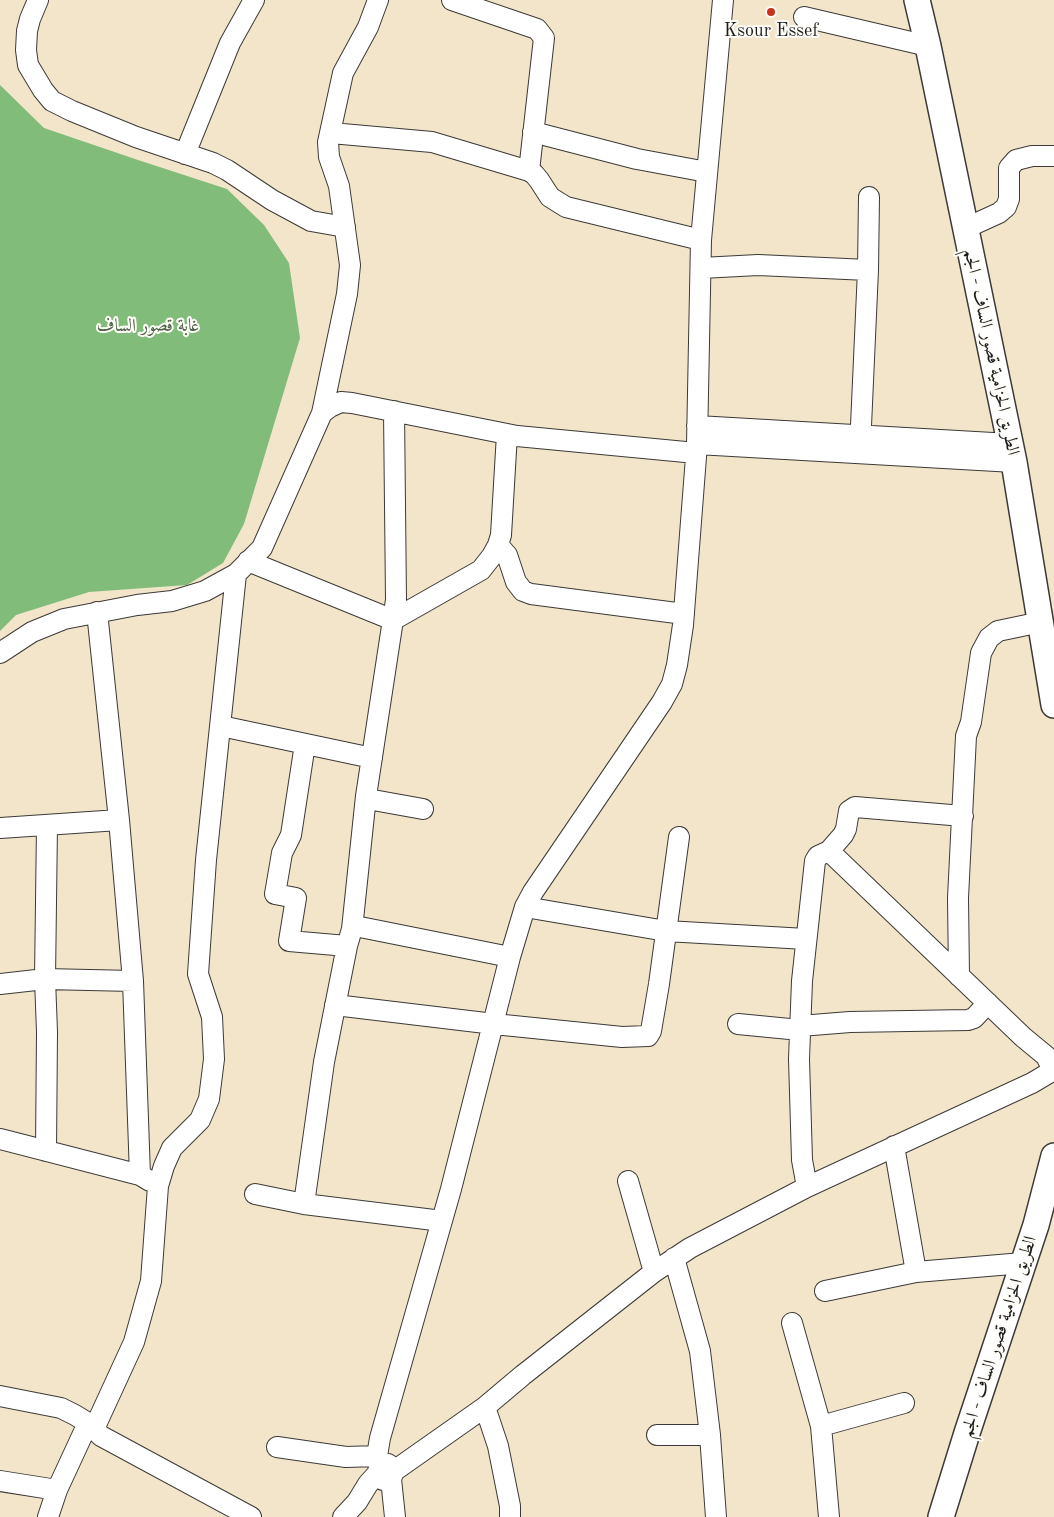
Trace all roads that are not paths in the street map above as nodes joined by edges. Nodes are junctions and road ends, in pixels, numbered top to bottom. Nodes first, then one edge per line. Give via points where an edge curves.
1 (38, 0) edge
2 (254, 0) edge
3 (378, 0) edge
4 (452, 0) edge
5 (722, 0) edge
6 (917, 0) edge
7 (804, 17) dead end
8 (928, 46) junction
9 (533, 132) junction
10 (331, 133) junction
11 (185, 154) junction
12 (1054, 156) edge
13 (528, 171) junction
14 (707, 172) junction
15 (868, 197) dead end
16 (345, 227) junction
17 (966, 228) junction
18 (701, 240) junction
19 (701, 268) junction
20 (868, 270) junction
21 (394, 411) junction
22 (322, 413) junction
23 (507, 434) junction
24 (697, 441) junction
25 (861, 444) junction
26 (1012, 453) junction
27 (498, 545) junction
28 (242, 568) junction
29 (98, 612) junction
30 (684, 614) junction
31 (393, 620) junction
32 (1042, 622) junction
33 (0, 653) edge
34 (1054, 705) edge
35 (220, 726) junction
36 (305, 744) junction
37 (372, 758) junction
38 (366, 796) junction
39 (423, 809) dead end
40 (963, 816) junction
41 (119, 820) junction
42 (47, 825) junction
43 (0, 828) edge
44 (678, 837) dead end
45 (829, 852) junction
46 (525, 907) junction
47 (666, 931) junction
48 (349, 938) junction
49 (806, 939) junction
50 (510, 957) junction
51 (959, 976) junction
52 (45, 978) junction
53 (133, 981) junction
54 (0, 984) edge
55 (988, 1003) junction
56 (335, 1004) junction
57 (494, 1024) junction
58 (738, 1024) dead end
59 (800, 1028) junction
60 (1053, 1070) edge
61 (0, 1139) edge
62 (894, 1146) junction
63 (46, 1151) junction
64 (1054, 1156) edge
65 (140, 1175) junction
66 (628, 1181) dead end
67 (158, 1186) junction
68 (808, 1187) junction
69 (255, 1194) dead end
70 (304, 1204) junction
71 (442, 1221) junction
72 (674, 1258) junction
73 (1023, 1263) junction
74 (654, 1272) junction
75 (916, 1272) junction
76 (825, 1291) dead end
77 (792, 1323) dead end
78 (0, 1396) edge
79 (904, 1403) dead end
80 (485, 1407) junction
81 (91, 1426) junction
82 (821, 1426) junction
83 (657, 1435) dead end
84 (710, 1435) junction
85 (277, 1447) dead end
86 (384, 1471) junction
87 (0, 1481) edge
88 (57, 1490) junction
89 (48, 1517) edge
90 (250, 1517) edge
91 (343, 1517) edge
92 (395, 1517) edge
93 (510, 1517) edge
94 (716, 1517) edge
95 (829, 1517) edge
96 (941, 1517) edge

1 - 11 street via 27,31 26,50 28,64 52,101
2 - 11 street via 230,43
3 - 10 street via 343,73
4 - 9 street via 537,29 544,38
5 - 14 street
6 - 8 main road, الطريق الحزامية قصور الساف - الجم
7 - 8 street
8 - 17 main road, الطريق الحزامية قصور الساف - الجم
9 - 13 street
9 - 14 street via 637,159
10 - 13 street via 432,142
10 - 16 street via 329,157 339,186
11 - 16 street via 227,170 298,215
12 - 17 street via 1016,160 1009,168 1006,207
13 - 18 street via 534,174 550,197 566,207
14 - 18 street
15 - 20 street
16 - 22 street via 350,265 347,294
17 - 26 main road, الطريق الحزامية قصور الساف - الجم
18 - 19 street
19 - 20 street via 758,265
19 - 24 street
20 - 25 street
21 - 22 street via 341,402
21 - 23 street
21 - 31 street via 396,600
22 - 28 street via 262,548
23 - 24 street
23 - 27 street
24 - 25 street
24 - 30 street
25 - 26 street
26 - 32 main road, الطريق الحزامية قصور الساف - الجم
27 - 30 street via 507,555 516,582 523,591
27 - 31 street via 481,570
28 - 29 street via 205,591 172,601
28 - 31 street
28 - 35 street
29 - 33 street via 64,619 32,632
29 - 41 street
30 - 46 street via 678,665 668,692
31 - 37 street
32 - 34 main road, الطريق الحزامية قصور الساف - الجم
32 - 40 street via 998,630 980,653 971,722 966,736
35 - 36 street
35 - 67 street via 198,974 212,1018 214,1059 210,1099 200,1120 172,1148
36 - 37 street
36 - 48 street via 291,835 282,853 274,894 296,898 289,941
37 - 38 street
38 - 39 street
38 - 48 street
40 - 45 street via 855,807 849,811 843,835
40 - 51 street via 958,898
41 - 42 street
41 - 53 street
42 - 43 street
42 - 52 street
44 - 47 street
45 - 49 street via 818,856 815,861
45 - 51 street
46 - 47 street
46 - 50 street
47 - 49 street
47 - 57 street via 648,1036 622,1037
48 - 50 street via 360,927
48 - 56 street
49 - 59 street
50 - 57 street
51 - 55 street
52 - 53 street
52 - 54 street
52 - 63 street
53 - 65 street
55 - 59 street via 968,1020 850,1022
55 - 60 street via 1046,1056
56 - 57 street
56 - 70 street
57 - 71 street
58 - 59 street
59 - 68 street via 802,1160
60 - 62 street via 1032,1083
61 - 63 street
62 - 68 street
62 - 75 street
63 - 65 street
64 - 73 main road, الطريق الحزامية قصور الساف - الجم
65 - 67 street
66 - 74 street
67 - 81 street via 151,1281 134,1342
68 - 72 street
69 - 70 street
70 - 71 street
71 - 86 street via 380,1438
72 - 74 street
72 - 84 street via 700,1351
73 - 75 street
73 - 96 main road, الطريق الحزامية قصور الساف - الجم
74 - 80 street
75 - 76 street
77 - 82 street
78 - 81 street via 61,1408
79 - 82 street
80 - 86 street
80 - 93 street via 498,1446
81 - 88 street
81 - 90 street via 101,1436
82 - 95 street
83 - 84 street
84 - 94 street
85 - 86 street via 346,1457
86 - 91 street via 367,1498 357,1502
86 - 92 street
87 - 88 street
88 - 89 street

